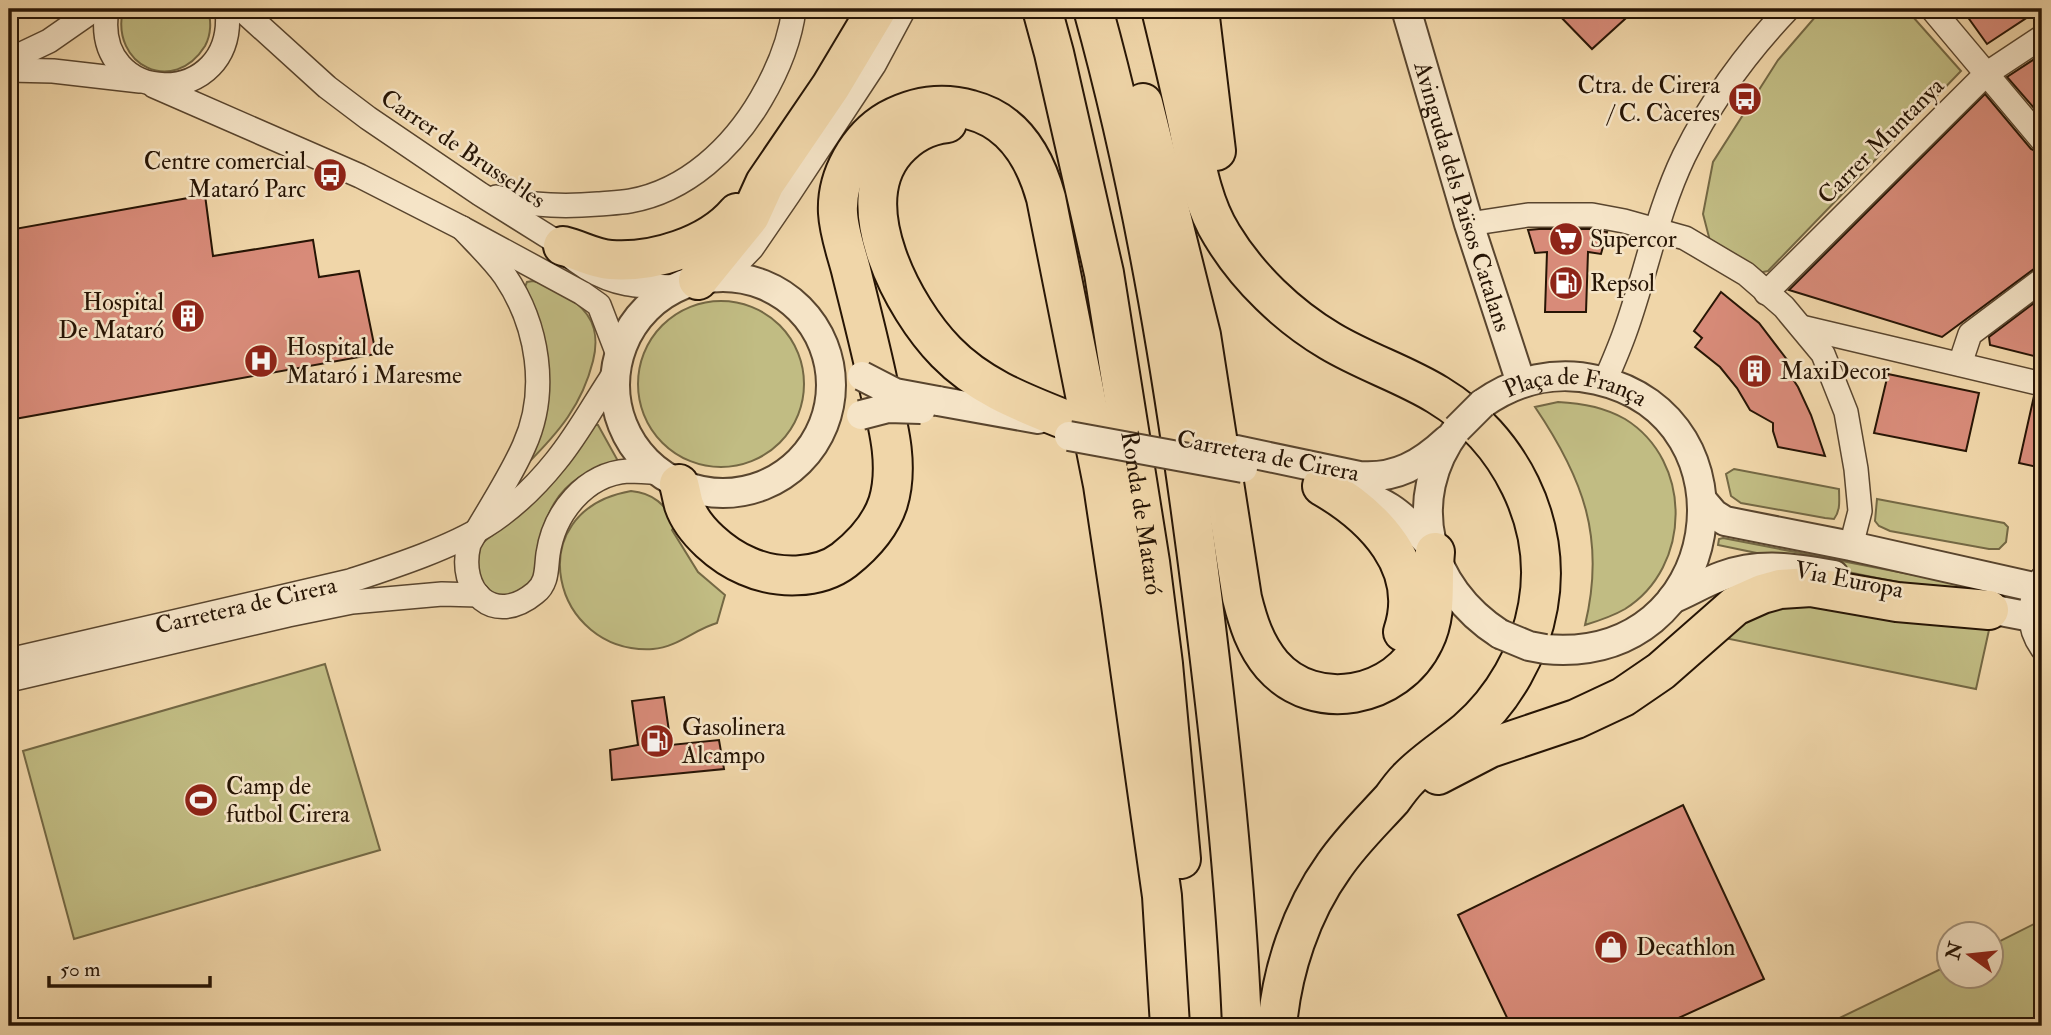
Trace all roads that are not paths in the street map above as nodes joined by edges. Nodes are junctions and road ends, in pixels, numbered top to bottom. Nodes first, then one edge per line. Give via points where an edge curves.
1 (94, 9) edge
2 (107, 9) edge
3 (227, 9) edge
4 (241, 9) edge
5 (794, 9) edge
6 (877, 9) edge
7 (904, 9) edge
8 (1042, 9) edge
9 (1093, 9) edge
10 (1117, 9) edge
11 (1161, 9) edge
12 (1199, 9) edge
13 (1405, 9) edge
14 (1788, 9) edge
15 (1932, 9) edge
16 (2042, 37) edge
17 (9, 60) edge
18 (9, 70) edge
19 (1986, 74) junction
20 (148, 83) junction
21 (2042, 140) edge
22 (765, 183) junction
23 (480, 194) junction
24 (1469, 224) junction
25 (462, 228) junction
26 (1656, 229) junction
27 (563, 246) junction
28 (1240, 259) junction
29 (2042, 280) edge
30 (700, 281) junction
31 (781, 293) junction
32 (1766, 293) junction
33 (1801, 327) junction
34 (617, 364) junction
35 (1960, 364) junction
36 (1605, 381) junction
37 (1521, 383) junction
38 (2042, 384) edge
39 (939, 407) junction
40 (1067, 424) junction
41 (1456, 431) junction
42 (1239, 459) junction
43 (670, 479) junction
44 (771, 482) junction
45 (1103, 485) junction
46 (1322, 486) junction
47 (1702, 500) junction
48 (476, 531) junction
49 (1234, 541) junction
50 (1851, 546) junction
51 (1434, 550) junction
52 (2040, 585) edge
53 (478, 595) junction
54 (1672, 599) junction
55 (1989, 610) junction
56 (2036, 617) edge
57 (2042, 648) edge
58 (9, 660) edge
59 (9, 680) edge
60 (1392, 798) junction
61 (1170, 1026) edge
62 (1193, 1026) edge
63 (1242, 1026) edge
64 (1278, 1026) edge

1 - 17 street via 49,41
2 - 20 street via 104,28 112,54 126,71
3 - 20 street via 225,46 208,69 190,81 170,86
4 - 23 street, Carrer de Brussel·les via 327,87
5 - 23 street via 783,57 751,117 718,155 681,183 631,201 565,207
6 - 22 highway
7 - 30 street via 874,65 752,248
8 - 62 highway, Ronda de Mataró via 1104,273 1150,562 1174,767
9 - 63 highway, Ronda de Mataró via 1114,83 1156,287 1187,480 1218,725
10 - 49 highway via 1201,335
11 - 28 highway via 1201,184 1222,235
12 - 28 highway via 1219,174
13 - 24 street, Avinguda dels Països Catalans
14 - 26 street via 1734,71 1708,110 1683,158
15 - 19 street
16 - 19 street, Carrer Muntanya
18 - 20 street
19 - 21 street
19 - 32 street, Carrer Muntanya
20 - 25 street via 360,176
22 - 27 highway via 722,228 667,253 612,260
22 - 30 highway via 750,216
23 - 27 street, Carrer de Brussel·les
24 - 26 street via 1572,214
24 - 37 street, Avinguda dels Països Catalans
25 - 34 street via 599,305
25 - 48 street via 504,274 522,304 538,362 535,405 525,445
26 - 32 street via 1685,239 1746,274
26 - 36 street via 1625,333
27 - 30 street, Carrer de Brussel·les via 568,256 624,285
28 - 60 highway via 1258,283 1311,329 1442,397 1482,430 1509,465 1532,512 1541,582 1532,631 1517,666 1481,718 1407,779
29 - 35 street via 1970,334
30 - 31 street via 755,281
30 - 34 street via 653,303 634,323
31 - 39 street, Carretera de Cirera, bridge via 805,300 842,357 862,376
31 - 44 street via 806,315 823,342 831,390 818,438 798,463
32 - 33 street
33 - 35 street
33 - 50 street via 1823,354 1846,412 1860,511
34 - 43 street via 617,400 624,428 645,460
34 - 48 street, Carretera de Cirera via 559,458 513,506
35 - 38 street
36 - 37 street, Plaça de França via 1572,376
36 - 47 street, Plaça de França via 1637,396 1677,433 1694,465
37 - 41 street, Plaça de França, bridge via 1482,404
39 - 40 street, Carretera de Cirera
39 - 44 street, Carretera de Cirera, bridge via 901,407 861,415 840,426 795,475
40 - 42 street, Carretera de Cirera
40 - 45 highway via 1009,398 965,369 933,338 894,272 879,224 878,190 893,154 926,128 951,123 980,130 1003,144 1023,172 1054,284 1088,454
41 - 42 street, Carretera de Cirera via 1410,468 1394,474 1359,476
41 - 51 street, Plaça de França via 1431,488 1429,528
42 - 46 street, Carretera de Cirera
43 - 44 street via 702,491 725,493
43 - 45 highway via 712,543 737,562 766,572 798,575 839,564 875,530 888,502 893,460 842,235 839,198 849,163 869,135 913,109 949,105 978,112 1005,127 1023,146 1040,177
43 - 53 street, Carretera de Cirera via 627,471 598,480 569,503 551,538 544,583 527,599 506,606 485,602
45 - 61 highway via 1162,896
46 - 49 highway via 1374,523 1405,579 1406,624 1397,647 1377,666 1335,677 1295,663 1271,635 1252,574
46 - 51 street, Carretera de Cirera via 1386,504 1407,519
47 - 50 street, Via Europa via 1725,521
47 - 54 street, Plaça de França via 1697,553
48 - 53 street via 465,559 469,585
48 - 58 street, Carretera de Cirera via 350,581
49 - 51 highway via 1248,623 1264,654 1284,676 1299,684 1346,694 1378,688 1405,670 1415,657 1431,624
50 - 52 street, Via Europa
51 - 54 street, Plaça de França, bridge via 1444,578 1462,604 1486,626 1514,641 1545,649 1608,644 1637,631
52 - 56 street, Via Europa
53 - 59 street, Carretera de Cirera via 352,602
54 - 55 street, Via Europa via 1725,575 1774,566 1877,583
55 - 56 street, Via Europa
55 - 60 highway via 1897,602 1811,587 1762,594 1725,613 1661,671 1623,697 1576,719 1490,748
56 - 57 street via 2035,637
60 - 64 highway via 1333,868 1308,912 1285,979

